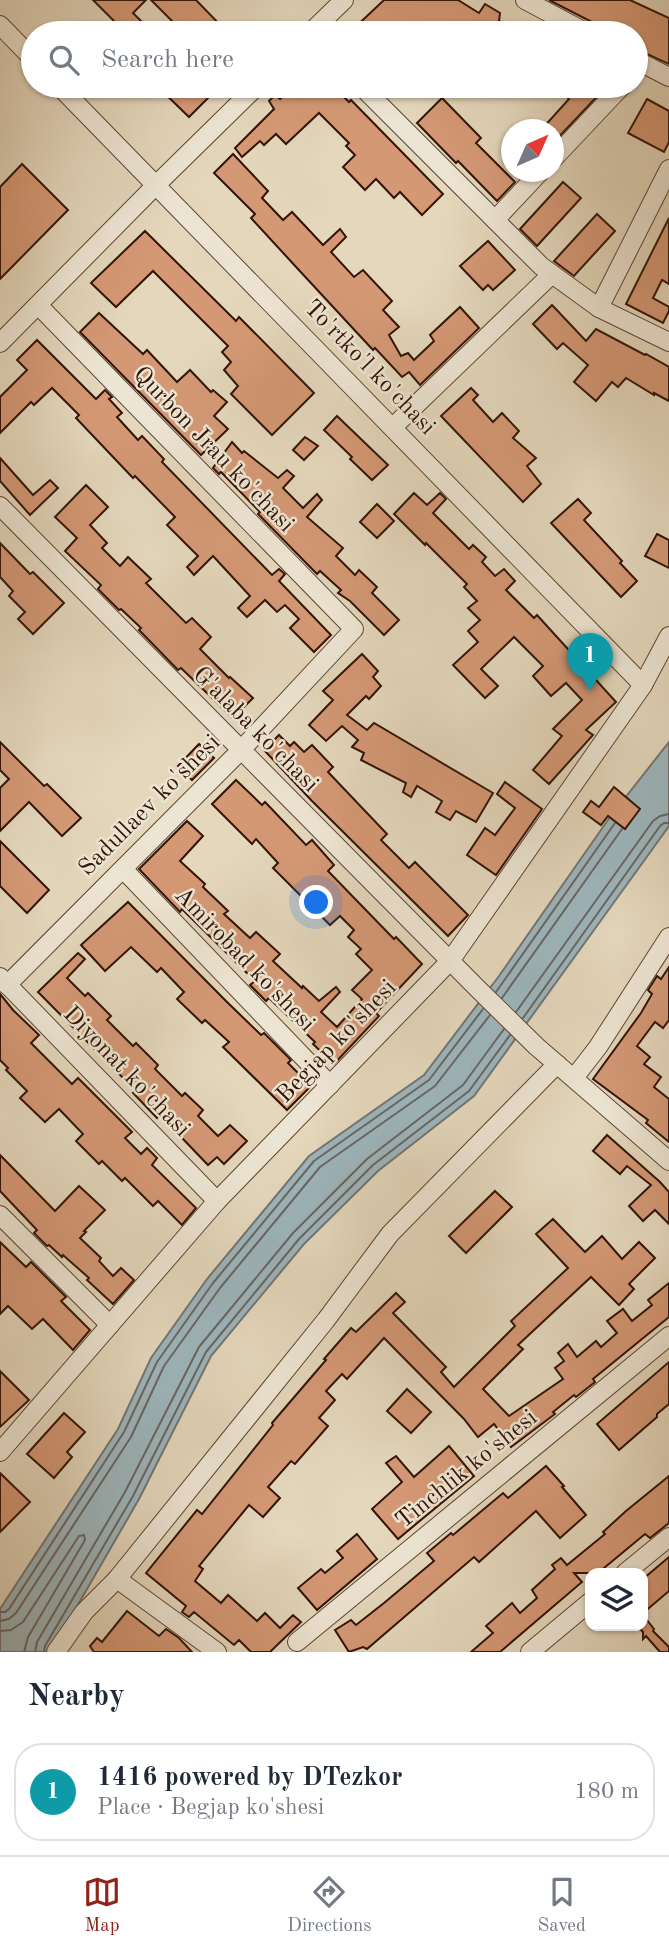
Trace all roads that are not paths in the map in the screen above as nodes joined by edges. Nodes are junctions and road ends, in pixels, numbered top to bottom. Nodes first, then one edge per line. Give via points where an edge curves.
1 (344, 0) edge
2 (525, 0) edge
3 (322, 21) edge
4 (564, 21) edge
5 (0, 25) edge
6 (21, 47) edge
7 (648, 69) edge
8 (669, 77) edge
9 (71, 98) edge
10 (245, 98) edge
11 (373, 98) edge
12 (611, 98) edge
13 (564, 147) edge
14 (669, 169) edge
15 (531, 182) edge
16 (156, 185) junction
17 (495, 220) junction
18 (552, 274) junction
19 (38, 305) junction
20 (599, 308) junction
21 (669, 342) edge
22 (0, 343) edge
23 (393, 427) junction
24 (0, 506) edge
25 (354, 629) joint
26 (669, 636) edge
27 (643, 685) junction
28 (241, 750) junction
29 (123, 869) junction
30 (669, 937) edge
31 (450, 961) junction
32 (4, 981) edge
33 (557, 1064) junction
34 (574, 1078) junction
35 (330, 1085) junction
36 (669, 1161) edge
37 (217, 1201) junction
38 (0, 1215) edge
39 (110, 1325) junction
40 (669, 1336) edge
41 (0, 1452) edge
42 (669, 1537) edge
43 (631, 1568) edge
44 (117, 1579) junction
45 (585, 1606) edge
46 (293, 1649) edge
47 (56, 1652) edge
48 (217, 1652) edge
49 (530, 1652) edge

1 - 3 street
2 - 4 street
5 - 6 street
7 - 8 street
9 - 16 street, To'rtko'l ko'chasi
10 - 16 street
11 - 17 street
12 - 13 street
14 - 20 street
15 - 17 street
16 - 19 street
16 - 23 street, To'rtko'l ko'chasi
17 - 18 street
18 - 20 street
18 - 23 street
19 - 22 street
19 - 25 street, Qurbon Jrau ko'chasi
20 - 21 street
23 - 27 street, To'rtko'l ko'chasi
24 - 28 street, G'alaba ko'chasi
25 - 28 street, Sadullaev ko'shesi
26 - 27 street, Begjap ko'shesi
27 - 31 street, Begjap ko'shesi
28 - 29 street, Sadullaev ko'shesi
28 - 31 street, G'alaba ko'chasi
29 - 32 street, Sadullaev ko'shesi
29 - 35 street, Amirobad ko'shesi
30 - 34 street
31 - 33 street, G'alaba ko'chasi
31 - 35 street, Begjap ko'shesi
32 - 37 street, Diyonat ko'chasi
33 - 34 street, G'alaba ko'chasi
33 - 44 street via 390,1234
34 - 36 street, G'alaba ko'chasi
35 - 37 street, Begjap ko'shesi
37 - 39 street, Begjap ko'shesi
38 - 39 street
39 - 41 street, Begjap ko'shesi
40 - 46 street, Tinchlik ko'shesi
42 - 43 street
44 - 47 street via 84,1612
44 - 48 street
45 - 49 street

